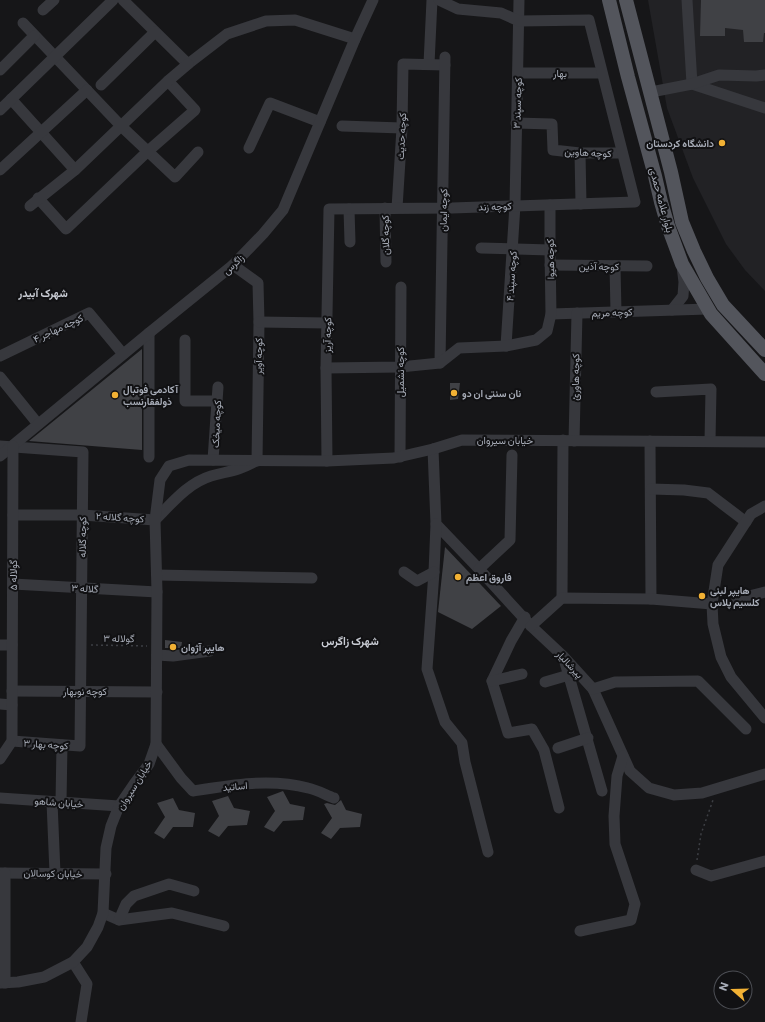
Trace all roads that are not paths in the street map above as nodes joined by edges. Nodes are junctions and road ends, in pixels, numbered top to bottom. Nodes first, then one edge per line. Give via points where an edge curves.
1 (54, 0) edge
2 (112, 0) edge
3 (123, 0) edge
4 (373, 0) edge
5 (432, 0) edge
6 (439, 0) edge
7 (520, 0) edge
8 (609, 0) edge
9 (626, 0) edge
10 (687, 0) edge
11 (42, 10) dead end
12 (519, 21) junction
13 (22, 23) dead end
14 (156, 32) junction
15 (34, 36) junction
16 (355, 39) junction
17 (55, 57) junction
18 (188, 64) junction
19 (430, 64) junction
20 (0, 70) edge
21 (518, 73) junction
22 (601, 73) junction
23 (765, 75) edge
24 (168, 81) junction
25 (101, 84) dead end
26 (692, 84) junction
27 (87, 90) junction
28 (651, 92) junction
29 (11, 99) junction
30 (765, 108) edge
31 (0, 110) edge
32 (320, 122) junction
33 (516, 123) junction
34 (121, 126) junction
35 (342, 126) dead end
36 (402, 128) junction
37 (41, 132) junction
38 (249, 148) dead end
39 (147, 152) junction
40 (198, 152) dead end
41 (580, 153) junction
42 (622, 153) junction
43 (0, 170) edge
44 (75, 170) junction
45 (671, 172) junction
46 (655, 176) junction
47 (581, 204) junction
48 (515, 205) junction
49 (550, 205) junction
50 (385, 208) junction
51 (397, 208) junction
52 (443, 208) junction
53 (329, 209) joint
54 (349, 209) junction
55 (350, 242) dead end
56 (481, 248) dead end
57 (512, 249) junction
58 (550, 250) junction
59 (386, 262) dead end
60 (682, 264) junction
61 (233, 265) junction
62 (550, 265) junction
63 (615, 266) junction
64 (647, 266) dead end
65 (401, 287) dead end
66 (708, 309) junction
67 (672, 310) junction
68 (616, 312) junction
69 (577, 313) junction
70 (551, 314) junction
71 (259, 322) junction
72 (327, 323) junction
73 (149, 333) junction
74 (185, 340) dead end
75 (506, 346) junction
76 (765, 350) edge
77 (123, 354) junction
78 (0, 356) edge
79 (440, 363) junction
80 (400, 367) junction
81 (326, 368) junction
82 (765, 374) edge
83 (0, 377) edge
84 (218, 387) dead end
85 (656, 392) dead end
86 (217, 401) junction
87 (38, 424) junction
88 (568, 440) junction
89 (762, 440) edge
90 (650, 441) junction
91 (710, 441) junction
92 (0, 446) edge
93 (13, 446) junction
94 (433, 449) junction
95 (512, 455) dead end
96 (0, 456) edge
97 (149, 457) dead end
98 (400, 457) junction
99 (213, 460) junction
100 (257, 461) junction
101 (327, 461) junction
102 (651, 489) junction
103 (765, 506) edge
104 (13, 515) junction
105 (82, 515) junction
106 (155, 520) junction
107 (746, 522) junction
108 (436, 524) junction
109 (479, 569) junction
110 (404, 572) dead end
111 (434, 572) junction
112 (157, 575) junction
113 (312, 578) dead end
114 (12, 584) junction
115 (82, 588) junction
116 (157, 592) junction
117 (765, 592) edge
118 (562, 598) junction
119 (651, 599) junction
120 (737, 599) dead end
121 (712, 604) junction
122 (528, 622) junction
123 (0, 645) edge
124 (12, 645) junction
125 (157, 651) junction
126 (210, 651) dead end
127 (563, 656) junction
128 (522, 674) dead end
129 (569, 675) junction
130 (492, 680) junction
131 (545, 682) dead end
132 (593, 689) junction
133 (12, 691) junction
134 (80, 691) junction
135 (157, 692) junction
136 (0, 704) edge
137 (12, 705) junction
138 (765, 718) edge
139 (746, 730) dead end
140 (588, 738) junction
141 (12, 741) junction
142 (156, 744) junction
143 (62, 745) junction
144 (80, 746) joint
145 (558, 748) dead end
146 (623, 756) junction
147 (0, 759) edge
148 (765, 774) edge
149 (602, 791) dead end
150 (0, 798) edge
151 (334, 798) dead end
152 (57, 802) junction
153 (119, 806) junction
154 (559, 808) dead end
155 (488, 852) dead end
156 (765, 861) edge
157 (696, 870) road end
158 (2, 873) edge
159 (55, 874) junction
160 (106, 874) junction
161 (194, 891) dead end
162 (103, 913) junction
163 (119, 920) junction
164 (224, 926) dead end
165 (580, 931) dead end
166 (73, 962) junction
167 (2, 983) edge
168 (81, 1022) edge

1 - 11 street
2 - 17 street
3 - 14 street
4 - 16 street, زاگرس
5 - 19 street
6 - 12 street via 458,10 501,13
7 - 12 street, کوچه سپند ۳
8 - 46 main road, بلوار علامه حمدی
9 - 28 main road, بلوار علامه حمدی
10 - 26 street
12 - 21 street, کوچه سپند ۳
12 - 22 street via 589,20
13 - 15 street
14 - 18 street
14 - 25 street
15 - 17 street
15 - 20 street
16 - 18 street via 295,20 266,21 227,34
16 - 32 street, زاگرس
17 - 27 street
17 - 29 street
18 - 24 street
19 - 36 street, کوچه حدیث via 404,64
19 - 52 street, کوچه ایمان via 445,61
21 - 22 street, بهار
21 - 33 street, کوچه سپند ۳
22 - 42 street
23 - 26 street via 719,75
24 - 34 street
24 - 39 street via 195,110
26 - 28 street
26 - 30 street
27 - 34 street
27 - 37 street
28 - 45 main road, بلوار علامه حمدی
29 - 31 street
29 - 37 street
32 - 38 street via 270,103
32 - 61 street, زاگرس via 283,210
33 - 41 street, کوچه هاوین via 552,124 553,150
33 - 48 street, کوچه سپند ۳
34 - 39 street
34 - 44 street
35 - 36 street
36 - 51 street, کوچه حدیث
37 - 43 street
37 - 44 street
39 - 40 street via 175,177
39 - 44 street via 66,229 34,202
41 - 42 street, کوچه هاوین
41 - 47 street
42 - 47 street, کوچه زند via 635,202
45 - 46 main road
45 - 76 main road, بلوار علامه حمدی via 682,222 706,278 723,305
46 - 60 main road, بلوار علامه حمدی via 668,226
47 - 49 street, کوچه زند
48 - 49 street, کوچه زند
48 - 52 street, کوچه زند
48 - 57 street, کوچه سپند ۴
49 - 58 street, کوچه هیوا
50 - 51 street, کوچه زند
50 - 54 street, کوچه زند
50 - 59 street, کوچه گلان
51 - 52 street, کوچه زند
52 - 79 street, کوچه ایمان
53 - 54 street, کوچه زند
53 - 72 street, کوچه آریز
54 - 55 street
56 - 57 street
57 - 58 street
57 - 75 street, کوچه سپند ۴
58 - 62 street, کوچه هیوا
60 - 66 main road, بلوار علامه حمدی
60 - 67 street via 683,296
61 - 71 street, کوچه آویر via 258,283
61 - 73 street, زاگرس
62 - 63 street, کوچه آذین
62 - 70 street, کوچه هیوا
63 - 64 street, کوچه آذین
63 - 68 street
65 - 80 street, کوچه نشمیل
66 - 67 street, کوچه مریم
66 - 82 main road, بلوار علامه حمدی
67 - 68 street, کوچه مریم
68 - 69 street, کوچه مریم
69 - 70 street, کوچه مریم
69 - 88 street, کوچه هاورئ
70 - 75 street via 546,331 536,340
71 - 72 street
71 - 100 street, کوچه آویر
72 - 81 street, کوچه آریز
73 - 77 street, زاگرس
73 - 97 street
74 - 86 street via 186,401
75 - 79 street via 459,348
77 - 78 street, کوچه مهاجر ۴ via 89,313
77 - 87 street, زاگرس
79 - 80 street
80 - 81 street
80 - 98 street, کوچه نشمیل
81 - 101 street, کوچه آریز
83 - 87 street
84 - 86 street, کوچه میخک
85 - 91 street via 711,389
86 - 99 street, کوچه میخک
87 - 93 street, زاگرس
88 - 90 street, خیابان سیروان
88 - 94 street, خیابان سیروان via 462,440
88 - 118 street, کوچه هاورئ
89 - 91 street, خیابان سیروان
90 - 91 street, خیابان سیروان
90 - 102 street
92 - 93 street
93 - 96 street, زاگرس
93 - 104 street, گولاله ۵
93 - 105 street, کوچه گلاله via 83,452
94 - 98 street, خیابان سیروان
94 - 108 street
95 - 109 street via 510,540
98 - 101 street, خیابان سیروان
99 - 100 street, خیابان سیروان
99 - 106 street, خیابان سیروان via 189,460 169,466 160,480
100 - 101 street, خیابان سیروان
100 - 106 street, خیابان سیروان via 244,468 210,476 191,486
102 - 107 street via 708,493
102 - 119 street
103 - 107 street via 751,514
104 - 105 street, کوچه گلاله ۲
104 - 114 street, گولاله ۵
105 - 106 street, کوچه گلاله ۲
105 - 115 street, کوچه گلاله
106 - 112 street, خیابان سیروان
107 - 121 street via 718,565
108 - 109 street, پیرشالیار
108 - 111 street
109 - 122 street, پیرشالیار
110 - 111 street via 417,581
111 - 155 street via 427,669 445,722 462,743
112 - 113 street
112 - 116 street, خیابان سیروان
114 - 115 street, گلاله ۳
114 - 124 street, گولاله ۵
115 - 116 street, گلاله ۳
115 - 134 street, کوچه گلاله
116 - 125 street, خیابان سیروان
117 - 120 street
118 - 119 street
118 - 122 street
119 - 121 street
121 - 138 street via 713,624 721,657 731,677
122 - 127 street, پیرشالیار
122 - 130 street via 511,641
123 - 124 street
124 - 133 street, گولاله ۵
125 - 126 street via 179,655
125 - 135 street, خیابان سیروان
127 - 129 street
127 - 132 street, پیرشالیار
128 - 130 street
129 - 131 street
129 - 140 street
130 - 154 street via 508,733 532,729 544,750
132 - 139 street via 615,682 698,681
132 - 146 street, پیرشالیار
133 - 134 street, کوچه نوبهار
133 - 137 street, گولاله ۵
134 - 135 street, کوچه نوبهار
134 - 144 street, کوچه گلاله
135 - 142 street, خیابان سیروان
136 - 137 street
137 - 141 street, گولاله ۵
140 - 145 street
140 - 149 street
141 - 143 street, کوچه بهار ۳
141 - 147 street
142 - 151 street, اساتید via 193,791 232,785 279,783 308,788
142 - 153 street, خیابان سیروان via 149,764
143 - 144 street, کوچه بهار ۳
143 - 152 street
146 - 148 street, پیرشالیار via 630,771 648,788 674,795 702,793
146 - 165 street via 617,776 615,844 635,904 631,920
150 - 152 street, خیابان شاهو
152 - 153 street, خیابان شاهو
152 - 159 street
153 - 160 street, خیابان سیروان via 106,848
156 - 157 street via 711,876
158 - 159 street, خیابان کوسالان
158 - 167 street
159 - 160 street, خیابان کوسالان
160 - 162 street, خیابان سیروان
161 - 163 street via 169,884 134,896 126,904
162 - 163 street
162 - 166 street, خیابان سیروان via 87,947
163 - 164 street via 172,913
166 - 167 street, خیابان سیروان via 44,977
166 - 168 street via 87,984

